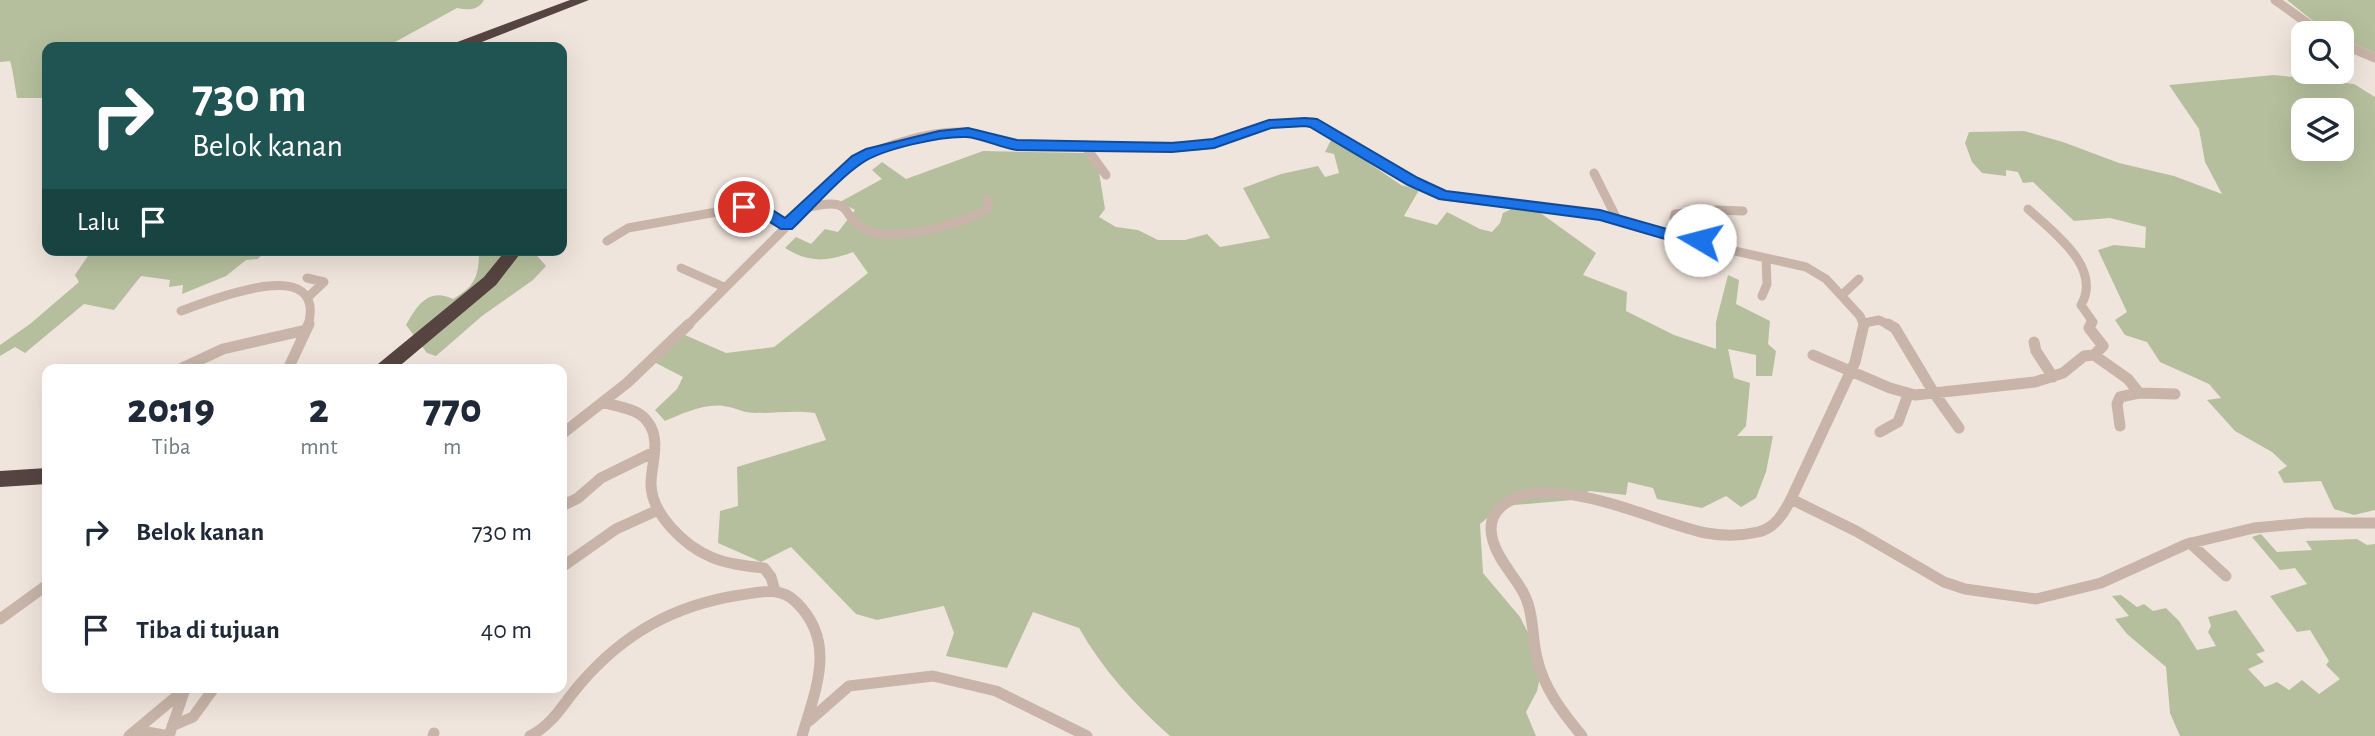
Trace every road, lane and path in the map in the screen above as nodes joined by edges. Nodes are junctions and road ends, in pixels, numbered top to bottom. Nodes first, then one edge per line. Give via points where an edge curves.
1 (582, 0) edge
2 (2275, 0) edge
3 (2304, 21) edge
4 (470, 42) edge
5 (2354, 49) edge
6 (2375, 58) edge
7 (1085, 145) junction
8 (1594, 173) dead end
9 (1106, 175) dead end
10 (987, 199) dead end
11 (805, 208) junction
12 (2028, 209) dead end
13 (1743, 211) dead end
14 (1617, 219) junction
15 (787, 225) junction
16 (607, 242) dead end
17 (1699, 243) junction
18 (510, 256) edge
19 (1766, 258) junction
20 (681, 268) dead end
21 (307, 278) dead end
22 (1859, 279) dead end
23 (724, 287) junction
24 (1842, 295) junction
25 (1762, 296) dead end
26 (307, 298) junction
27 (181, 310) dead end
28 (1864, 323) junction
29 (306, 330) junction
30 (2034, 342) dead end
31 (407, 352) junction
32 (1813, 355) dead end
33 (2094, 355) junction
34 (191, 364) edge
35 (290, 364) edge
36 (391, 364) edge
37 (399, 364) edge
38 (1850, 372) junction
39 (2053, 377) junction
40 (1934, 393) junction
41 (2139, 393) junction
42 (2175, 394) dead end
43 (1908, 395) junction
44 (603, 402) junction
45 (2120, 425) dead end
46 (1959, 428) dead end
47 (567, 430) edge
48 (1880, 432) dead end
49 (654, 452) junction
50 (42, 476) edge
51 (0, 479) edge
52 (1791, 499) junction
53 (567, 504) edge
54 (658, 510) junction
55 (2375, 523) edge
56 (2190, 543) junction
57 (567, 564) edge
58 (2225, 576) dead end
59 (42, 589) edge
60 (775, 591) junction
61 (0, 619) edge
62 (180, 693) edge
63 (184, 693) edge
64 (210, 693) edge
65 (803, 731) edge
66 (170, 733) edge
67 (130, 735) edge
68 (530, 736) edge
69 (1087, 736) edge
70 (1582, 736) edge

1 - 4 highway
2 - 3 street
5 - 6 street
7 - 9 street
7 - 11 street via 1003,144 968,132 939,135 865,155
7 - 14 street via 1198,146 1269,124 1312,122 1413,182 1444,195
8 - 14 street
10 - 11 street via 989,207 976,216 882,234 858,225 851,211 836,203
11 - 15 street
12 - 33 street via 2085,270 2087,296 2081,305 2103,348
13 - 17 street via 1710,208 1675,214 1679,223 1700,237
14 - 17 street
15 - 16 street via 757,207 744,207 624,229
15 - 23 street
17 - 19 street
18 - 31 highway via 490,281
19 - 24 street via 1806,267
19 - 25 street via 1767,284
20 - 23 street
21 - 26 street via 324,282
22 - 24 street
23 - 44 street via 646,367
24 - 28 street
26 - 27 street via 292,285 266,285
26 - 29 street via 311,309
28 - 38 street
28 - 40 street via 1879,320 1895,328
29 - 34 street via 223,349
29 - 35 street
30 - 39 street
31 - 36 highway
31 - 37 highway
32 - 38 street
33 - 39 street via 2084,356
33 - 41 street via 2128,379
38 - 43 street
38 - 52 street
39 - 40 street via 2017,386
40 - 43 street
40 - 46 street
41 - 42 street
41 - 45 street via 2120,397
43 - 48 street via 1898,422
44 - 47 street
44 - 49 street via 641,414 654,436
49 - 53 street via 601,478
49 - 54 street via 652,494
50 - 51 highway
52 - 56 street via 1944,582 2016,597 2036,599 2101,583
52 - 70 street via 1771,526 1747,534 1713,533 1542,492 1505,502 1496,510 1491,531 1494,545 1529,607 1541,673 1559,709
54 - 57 street via 617,529
54 - 60 street via 698,553 714,561 764,569
55 - 56 street via 2285,524
56 - 58 street
59 - 61 street
60 - 65 street via 796,600 820,639 822,663
60 - 68 street via 695,603 640,627 581,683 547,728
62 - 67 street
63 - 66 street
64 - 66 street via 193,717
65 - 69 street via 849,686 933,676 996,691
66 - 67 street

